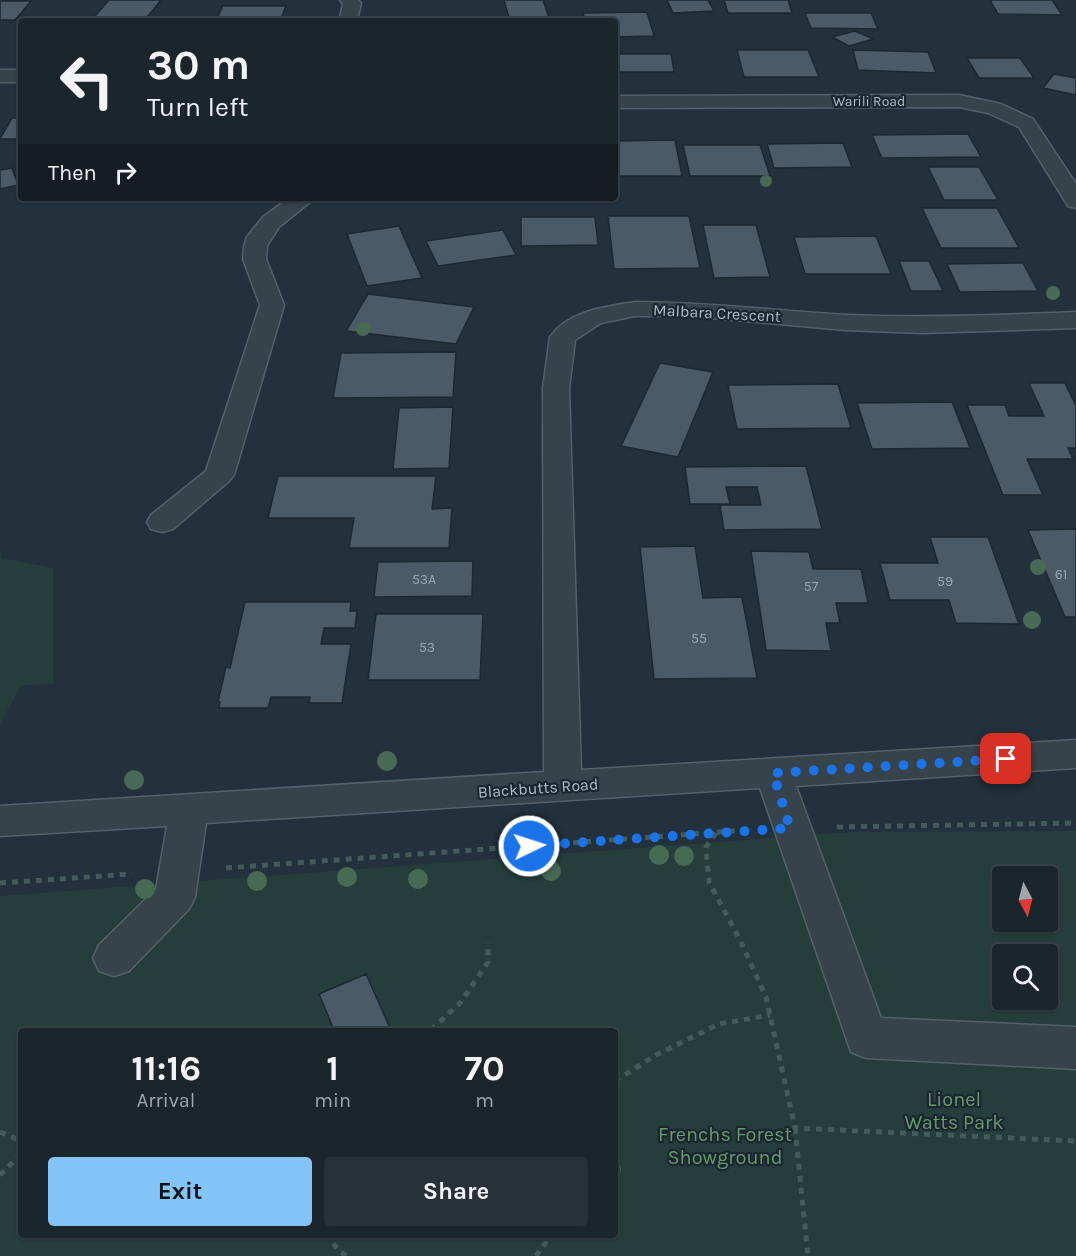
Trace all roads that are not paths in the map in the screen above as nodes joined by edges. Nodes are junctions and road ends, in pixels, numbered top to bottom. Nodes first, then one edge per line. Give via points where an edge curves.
1 (348, 0) edge
2 (349, 18) edge
3 (0, 76) edge
4 (18, 76) edge
5 (618, 102) edge
6 (299, 201) edge
7 (1076, 201) edge
8 (1076, 320) edge
9 (162, 522) dead end
10 (1076, 754) edge
11 (773, 773) junction
12 (563, 786) junction
13 (189, 809) junction
14 (0, 821) edge
15 (114, 958) dead end
16 (1076, 1048) edge

1 - 2 street via 352,3
3 - 4 street
5 - 7 street, Warili Road via 959,101 994,108 1026,123
6 - 9 street via 258,236 253,258 272,305 219,475
8 - 12 street, Malbara Crescent via 922,325 635,309 593,317 563,337 556,388
10 - 11 street, Blackbutts Road
11 - 12 street, Blackbutts Road
11 - 16 street via 866,1038
12 - 13 street, Blackbutts Road
13 - 14 street, Blackbutts Road
13 - 15 street via 175,897

